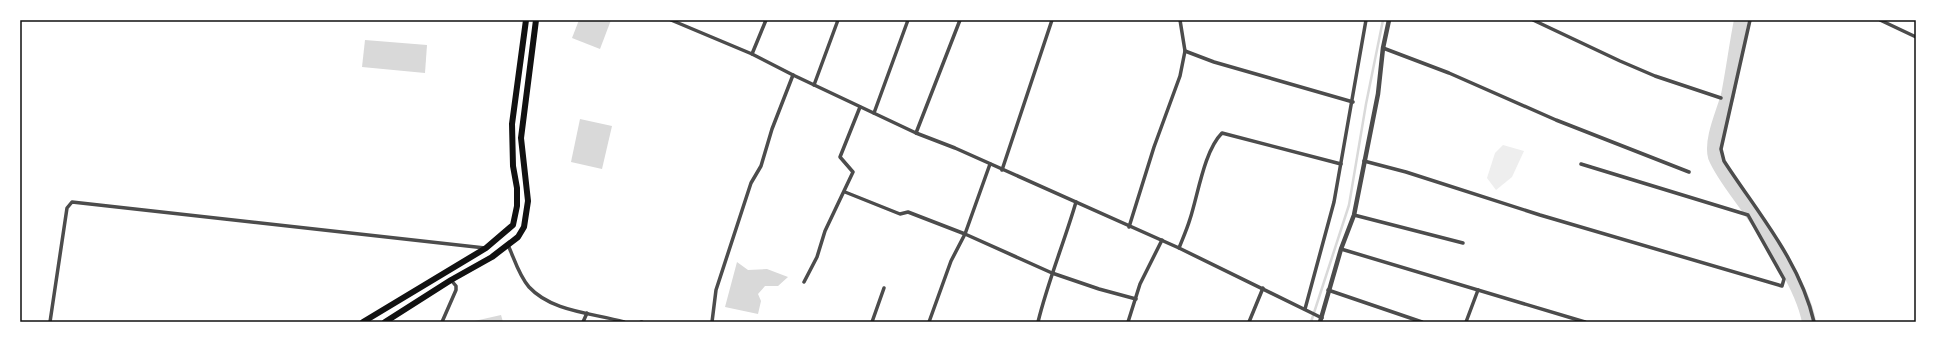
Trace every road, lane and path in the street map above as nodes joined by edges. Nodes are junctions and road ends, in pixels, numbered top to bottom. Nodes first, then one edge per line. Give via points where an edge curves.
1 (526, 20) edge
2 (536, 20) edge
3 (671, 20) edge
4 (766, 20) edge
5 (838, 20) edge
6 (908, 20) edge
7 (960, 20) edge
8 (1052, 20) edge
9 (1180, 20) edge
10 (1366, 20) edge
11 (1389, 20) edge
12 (1533, 20) edge
13 (1750, 20) edge
14 (1880, 20) edge
15 (678, 21) edge
16 (1916, 37) edge
17 (1384, 48) junction
18 (1185, 51) junction
19 (752, 54) junction
20 (793, 75) junction
21 (814, 85) junction
22 (1721, 98) dead end
23 (1353, 102) junction
24 (860, 107) junction
25 (874, 113) junction
26 (916, 133) junction
27 (1364, 161) junction
28 (990, 164) junction
29 (1341, 164) junction
30 (1581, 164) dead end
31 (1002, 170) junction
32 (1689, 172) dead end
33 (845, 192) junction
34 (1076, 202) junction
35 (1354, 215) junction
36 (1129, 227) junction
37 (965, 234) junction
38 (1162, 240) junction
39 (1462, 244) dead end
40 (508, 245) junction
41 (486, 248) junction
42 (1179, 248) junction
43 (1341, 249) junction
44 (1052, 273) junction
45 (451, 280) junction
46 (804, 282) dead end
47 (884, 288) dead end
48 (1263, 288) junction
49 (1328, 290) junction
50 (1478, 290) junction
51 (1136, 299) junction
52 (1305, 309) junction
53 (587, 313) junction
54 (1321, 320) edge
55 (50, 322) edge
56 (363, 322) edge
57 (385, 322) edge
58 (442, 322) edge
59 (583, 322) edge
60 (624, 322) edge
61 (712, 322) edge
62 (872, 322) edge
63 (929, 322) edge
64 (1038, 322) edge
65 (1128, 322) edge
66 (1249, 322) edge
67 (1422, 322) edge
68 (1466, 322) edge
69 (1585, 322) edge
70 (1814, 322) edge

1 - 41 main road via 512,124 517,206 513,225
2 - 40 main road via 521,138 528,214 518,237
3 - 15 street
4 - 19 street
5 - 21 street
6 - 25 street
7 - 26 street
8 - 31 street
9 - 18 street
10 - 23 street
11 - 17 street
12 - 22 street via 1655,76
13 - 70 street via 1721,149 1724,161 1769,225 1791,263 1811,306
14 - 16 street
15 - 19 street
17 - 27 street via 1378,94
17 - 32 street
18 - 23 street via 1214,62
18 - 36 street via 1180,76 1154,146
19 - 20 street
20 - 21 street
20 - 61 street via 761,166 751,182 716,290
21 - 24 street
23 - 29 street
24 - 25 street
24 - 33 street via 840,157 853,172
25 - 26 street
26 - 28 street
27 - 30 street via 1782,286 1784,279 1748,215
27 - 35 street
28 - 31 street
28 - 37 street
29 - 42 street via 1222,133 1210,154
29 - 52 street via 1334,202
31 - 34 street
33 - 37 street via 900,214 908,212
33 - 46 street via 825,231
34 - 36 street
34 - 44 street
35 - 39 street
35 - 43 street
36 - 38 street
37 - 44 street
37 - 63 street via 951,261
38 - 42 street
38 - 51 street via 1140,284
40 - 45 main road
40 - 53 street via 528,286 550,302
41 - 55 street via 72,202 67,208
41 - 56 main road
42 - 48 street
43 - 49 street
43 - 50 street
44 - 51 street
44 - 64 street
45 - 57 main road
45 - 58 street via 456,290
47 - 62 street
48 - 52 street
48 - 66 street
49 - 54 street
49 - 67 street
50 - 68 street
50 - 69 street
51 - 65 street
52 - 54 street
53 - 59 street
53 - 60 street

